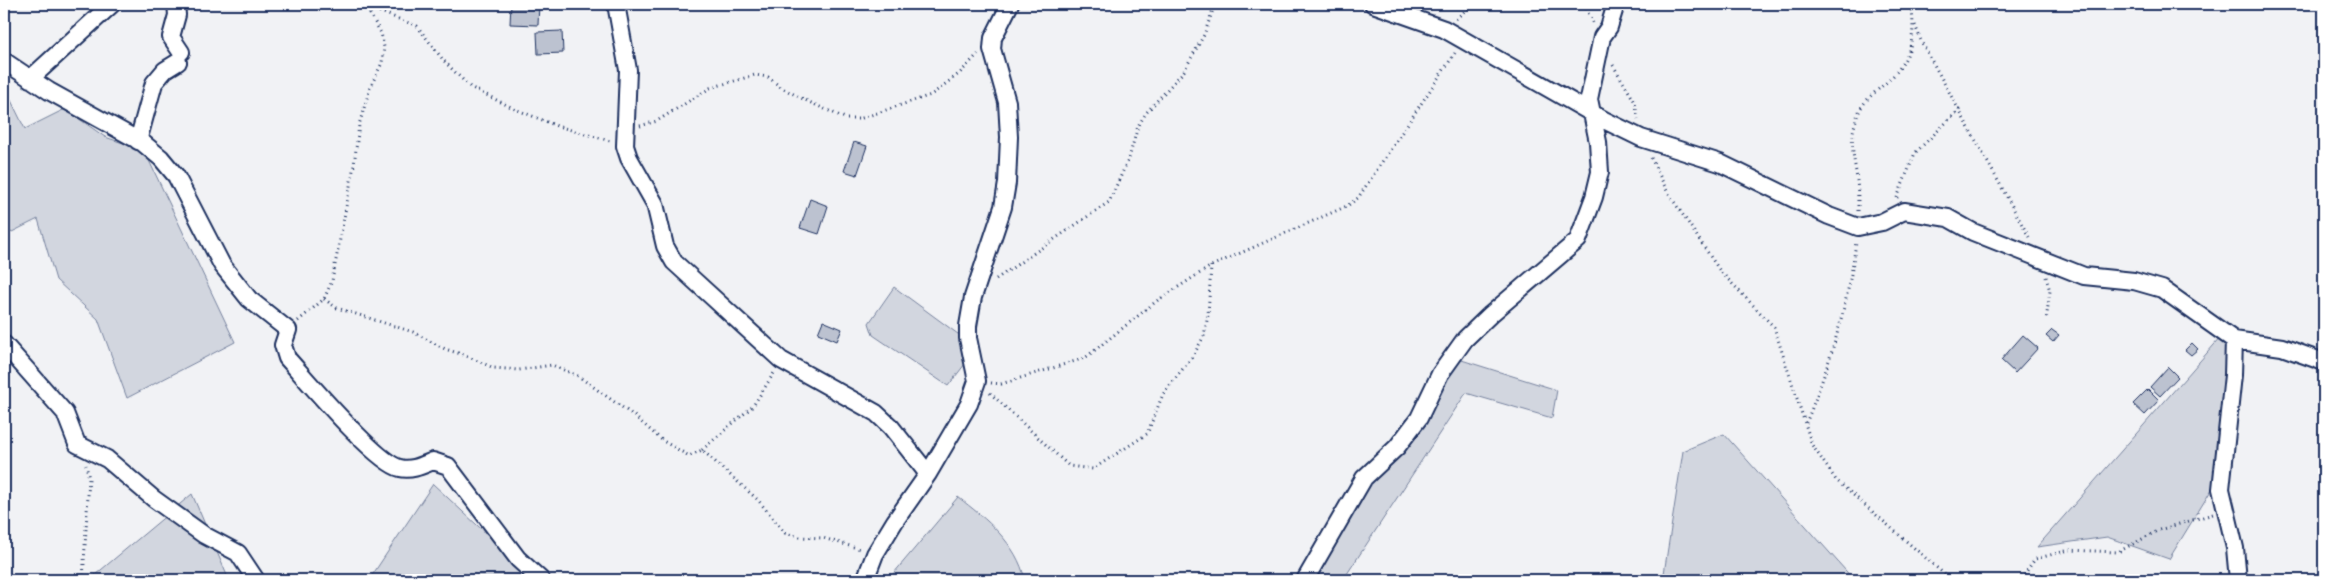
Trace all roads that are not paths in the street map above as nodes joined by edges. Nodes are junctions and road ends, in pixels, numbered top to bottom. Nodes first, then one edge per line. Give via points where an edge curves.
1 (112, 4) edge
2 (176, 4) edge
3 (616, 4) edge
4 (1010, 4) edge
5 (1373, 4) edge
6 (1616, 4) edge
7 (4, 61) edge
8 (30, 79) junction
9 (1591, 113) junction
10 (138, 141) junction
11 (2234, 340) junction
12 (4, 344) edge
13 (2324, 362) edge
14 (928, 474) junction
15 (256, 580) edge
16 (541, 580) edge
17 (864, 580) edge
18 (1306, 580) edge
19 (2238, 580) edge

1 - 8 street
2 - 10 street via 177,15 171,37 180,57 154,83
3 - 14 street via 628,70 625,146 655,204 664,246 674,262 781,360 876,413
4 - 14 street via 993,38 992,49 1006,102 1008,184 973,297 968,326 977,381 969,404
5 - 9 street via 1444,29
6 - 9 street via 1602,37 1589,99
7 - 8 street
8 - 10 street
9 - 11 street via 1641,138 1720,163 1829,216 1859,225 1882,222 1904,211 1948,218 1973,232 2084,276 2162,289
9 - 18 street via 1598,142 1600,172 1578,240 1466,339 1440,374 1419,418 1397,447 1364,478
10 - 16 street via 151,148 176,176 222,266 249,299 288,330 283,345 287,358 356,434 399,468 415,468 433,460 448,466 518,558
11 - 13 street via 2282,347
11 - 19 street via 2221,489 2235,548
12 - 15 street via 64,413 77,444 107,459 204,535 238,553
14 - 17 street via 895,520

